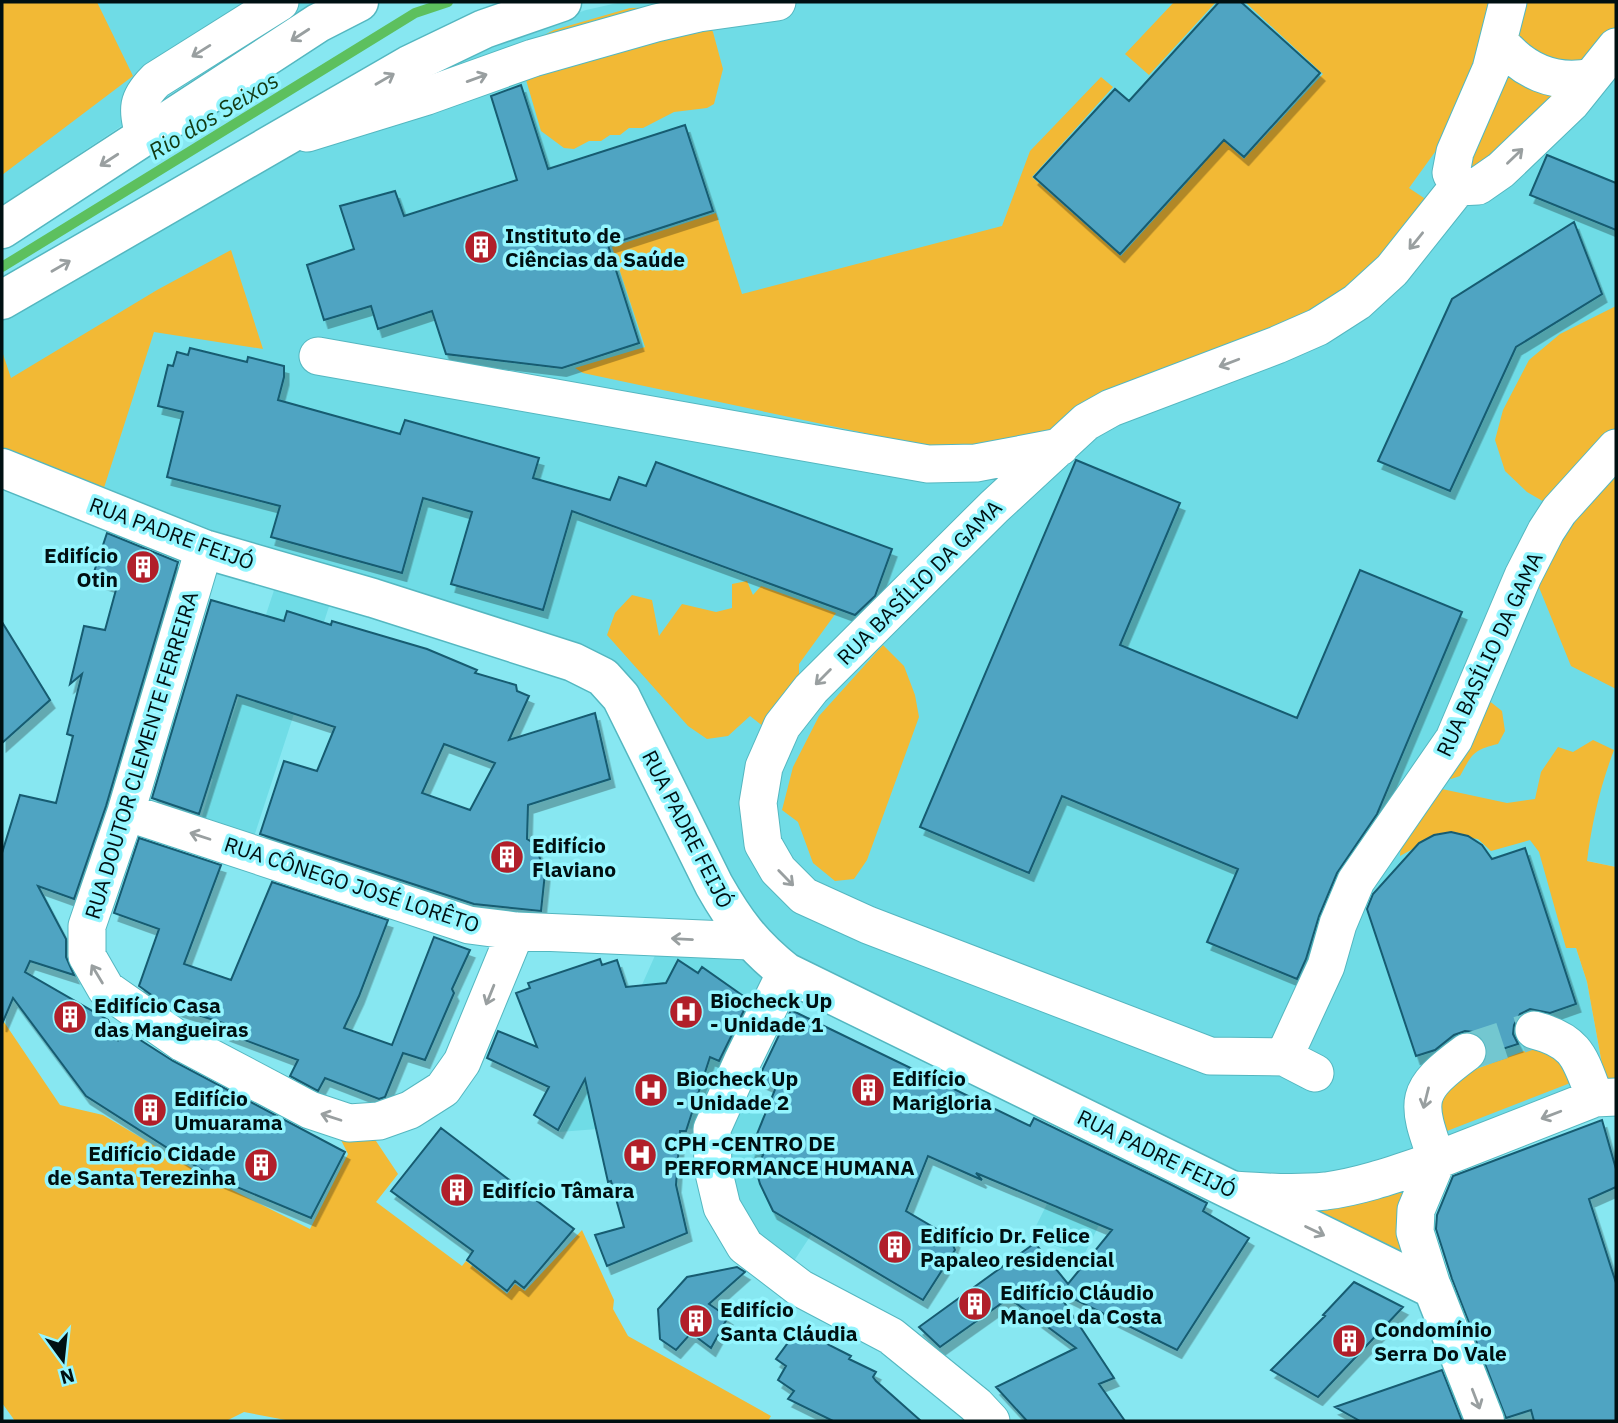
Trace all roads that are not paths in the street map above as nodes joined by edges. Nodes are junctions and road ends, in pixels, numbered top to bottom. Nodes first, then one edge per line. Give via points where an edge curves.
1 (280, 2) edge
2 (359, 2) edge
3 (562, 2) edge
4 (777, 2) edge
5 (1508, 2) edge
6 (1616, 47) edge
7 (1503, 57) junction
8 (1592, 77) junction
9 (144, 137) junction
10 (273, 144) junction
11 (1458, 187) junction
12 (2, 229) edge
13 (2, 300) edge
14 (318, 356) dead end
15 (1061, 447) junction
16 (1613, 456) edge
17 (2, 468) edge
18 (204, 549) junction
19 (126, 811) junction
20 (516, 931) junction
21 (750, 941) junction
22 (786, 972) junction
23 (1534, 1030) tunnel mouth
24 (1467, 1052) tunnel mouth
25 (1606, 1098) edge
26 (1437, 1160) junction
27 (1232, 1190) junction
28 (1433, 1290) junction
29 (991, 1421) edge
30 (1485, 1421) edge

1 -> 9 street via 156,80 141,95 138,111
2 -> 9 main road via 318,23
10 -> 3 main road via 409,65 484,29
10 -> 4 street via 644,26
5 - 7 street
6 - 8 street
7 - 8 street via 1554,78
7 - 11 street via 1455,152 1451,173
11 -> 8 street via 1478,186 1501,170
9 -> 12 main road
13 -> 10 main road
11 -> 15 street, RUA BASÍLIO DA GAMA via 1392,270 1357,302 1318,327 1277,345 1111,408 1086,422
14 - 15 street via 928,464 976,463
15 -> 16 street, RUA BASÍLIO DA GAMA via 830,670 782,726 764,767 758,803 763,844 778,870 804,895 868,925 1210,1056 1300,1065 1338,924 1356,881 1454,738 1546,531 1559,511
17 - 18 main road, RUA PADRE FEIJÓ
18 - 19 street, RUA DOUTOR CLEMENTE FERREIRA
18 - 21 main road, RUA PADRE FEIJÓ via 561,658 603,677 621,697 714,886
20 -> 19 street, RUA CÔNEGO JOSÉ LORÊTO via 469,925
20 -> 19 street, RUA DOUTOR CLEMENTE FERREIRA via 462,1062 443,1089 410,1110 379,1121 349,1123 310,1110 183,1043 106,989 87,956 87,926
21 -> 20 street, RUA CÔNEGO JOSÉ LORÊTO
21 - 22 main road, RUA PADRE FEIJÓ
22 - 27 main road, RUA PADRE FEIJÓ
22 - 29 street via 712,1129 713,1169 722,1208 745,1246 800,1288 891,1336
23 - 25 street via 1562,1039 1572,1048
24 -> 26 street via 1441,1071 1423,1100 1423,1121
25 -> 26 street
26 - 27 street via 1328,1190
26 - 28 street via 1416,1210 1415,1232
27 -> 28 main road, RUA PADRE FEIJÓ
28 -> 30 main road

